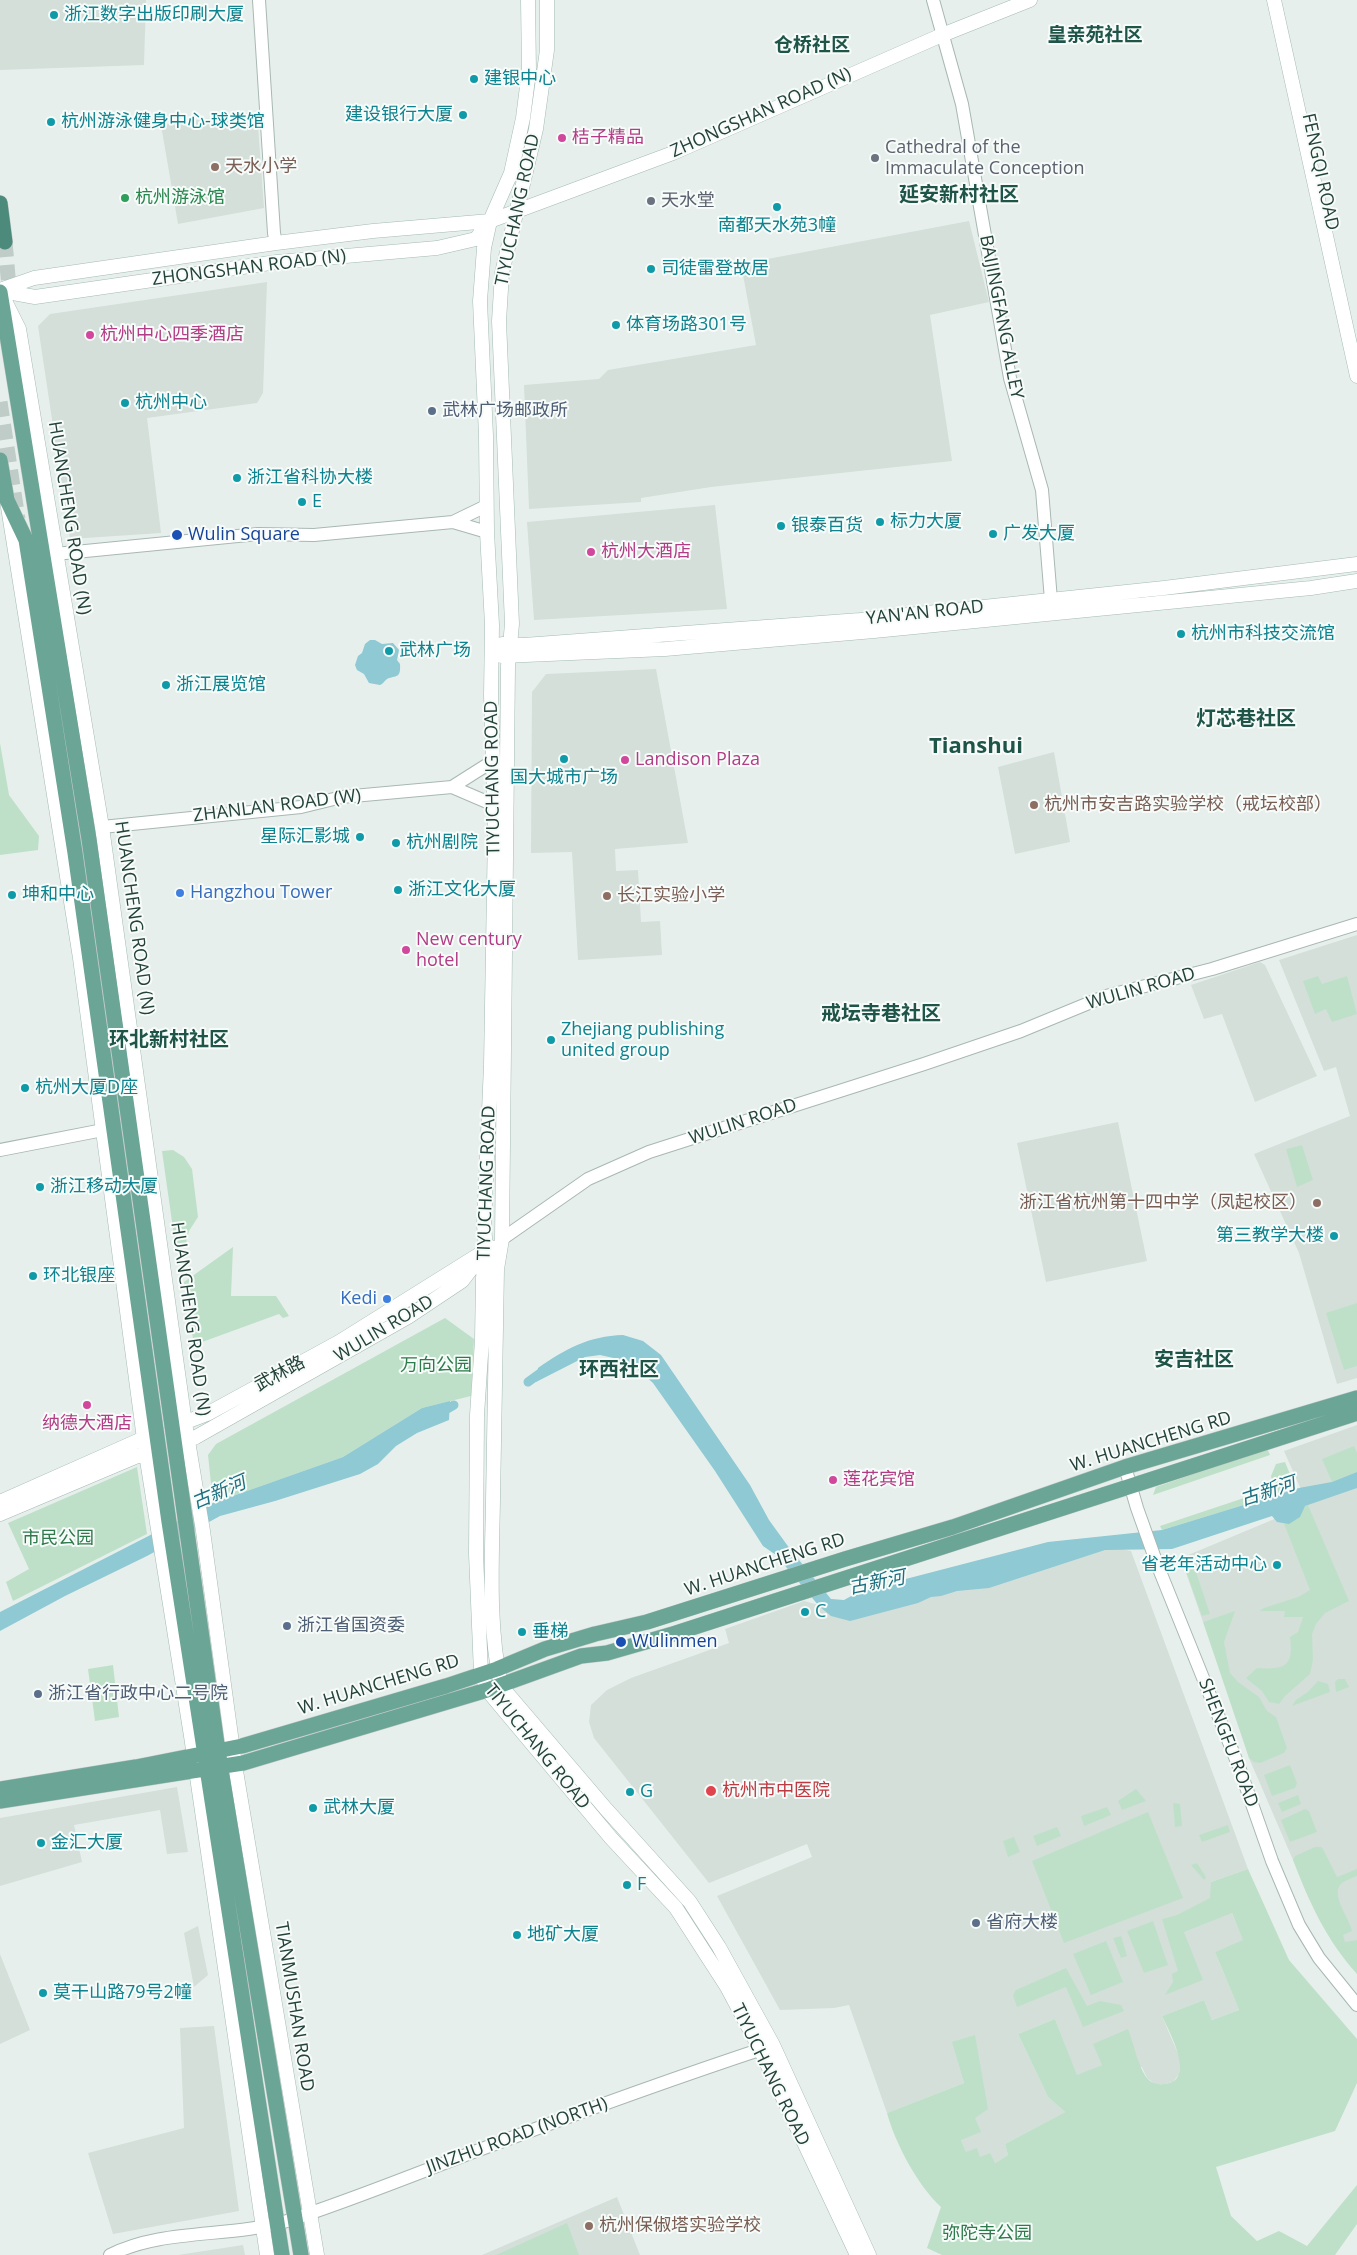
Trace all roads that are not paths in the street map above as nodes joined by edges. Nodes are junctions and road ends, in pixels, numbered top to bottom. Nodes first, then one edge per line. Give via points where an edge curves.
1 (259, 0) edge
2 (528, 0) edge
3 (547, 0) edge
4 (933, 0) edge
5 (1030, 0) edge
6 (1274, 0) edge
7 (1284, 0) edge
8 (942, 34) junction
9 (0, 203) edge
10 (517, 209) junction
11 (490, 221) junction
12 (5, 242) dead end
13 (276, 243) junction
14 (0, 291) edge
15 (1357, 344) edge
16 (1357, 376) edge
17 (0, 460) edge
18 (486, 506) junction
19 (453, 522) junction
20 (487, 532) junction
21 (55, 554) junction
22 (1357, 564) edge
23 (1357, 581) edge
24 (1051, 600) junction
25 (654, 629) dead end
26 (491, 650) junction
27 (510, 650) junction
28 (493, 761) junction
29 (452, 787) junction
30 (494, 805) junction
31 (102, 827) junction
32 (1357, 924) edge
33 (108, 1131) junction
34 (131, 1134) junction
35 (146, 1135) junction
36 (0, 1150) edge
37 (502, 1239) junction
38 (486, 1251) junction
39 (1357, 1398) edge
40 (1357, 1413) edge
41 (179, 1425) junction
42 (150, 1436) junction
43 (181, 1443) junction
44 (153, 1452) junction
45 (1125, 1467) junction
46 (1131, 1485) junction
47 (0, 1502) edge
48 (0, 1514) edge
49 (497, 1669) junction
50 (481, 1673) junction
51 (494, 1688) junction
52 (206, 1753) junction
53 (209, 1769) junction
54 (0, 1789) edge
55 (0, 1802) edge
56 (1357, 2005) edge
57 (766, 2047) junction
58 (310, 2213) junction
59 (295, 2218) junction
60 (269, 2226) junction
61 (110, 2255) edge
62 (267, 2255) edge
63 (282, 2255) edge
64 (301, 2255) edge
65 (316, 2255) edge
66 (857, 2255) edge
67 (869, 2255) edge

1 - 13 street
2 - 11 main road, TIYUCHANG ROAD via 529,71 524,118 510,173
3 - 10 main road, TIYUCHANG ROAD via 546,50 538,112
4 - 8 street, BAIJINGFANG ALLEY
5 - 8 main road, ZHONGSHAN ROAD (N)
6 - 16 main road
7 - 15 main road, FENGQI ROAD
8 - 10 main road, ZHONGSHAN ROAD (N) via 673,153
8 - 24 street, BAIJINGFANG ALLEY via 962,104 1010,378 1042,490
9 - 12 highway
10 - 11 main road, ZHONGSHAN ROAD (N)
10 - 27 main road, TIYUCHANG ROAD via 502,273 498,321 512,624
11 - 13 main road, ZHONGSHAN ROAD (N)
11 - 14 main road, ZHONGSHAN ROAD (N) via 476,239 437,248 277,262 35,297
11 - 18 main road, TIYUCHANG ROAD via 484,248 480,301
13 - 14 main road, ZHONGSHAN ROAD (N) via 34,278
14 - 21 main road, HUANCHENG ROAD (N) via 19,329
14 - 34 main road, HUANCHENG ROAD (N) via 89,839
17 - 33 main road, HUANCHENG ROAD (N) via 7,500 26,540 75,853
18 - 19 street
18 - 20 main road, TIYUCHANG ROAD
19 - 20 street
19 - 21 street via 314,535 258,534
20 - 26 main road, TIYUCHANG ROAD
21 - 31 main road, HUANCHENG ROAD (N)
22 - 24 main road, YAN'AN ROAD
23 - 27 main road, YAN'AN ROAD via 874,631 665,649
24 - 27 main road, YAN'AN ROAD via 860,620 524,645
25 - 27 main road via 525,638
26 - 27 main road, YAN'AN ROAD
26 - 28 main road, TIYUCHANG ROAD
27 - 37 main road, TIYUCHANG ROAD
28 - 29 street, ZHANLAN ROAD (W)
28 - 30 main road, TIYUCHANG ROAD
29 - 30 street, ZHANLAN ROAD (W)
29 - 31 street, ZHANLAN ROAD (W) via 342,797 301,807
30 - 38 main road, TIYUCHANG ROAD
31 - 35 main road, HUANCHENG ROAD (N)
32 - 37 street, WULIN ROAD via 1212,969 1106,996 1020,1031 924,1064 648,1152 588,1179
33 - 34 street
33 - 36 street
33 - 42 main road, HUANCHENG ROAD (N)
34 - 35 street
34 - 41 main road, HUANCHENG ROAD (N)
35 - 41 main road, HUANCHENG ROAD (N)
37 - 38 main road, WULIN ROAD
37 - 49 main road, TIYUCHANG ROAD via 497,1278 491,1551
38 - 41 main road, 武林路 via 355,1333 207,1414
38 - 43 main road, WULIN ROAD via 462,1281 408,1318
38 - 50 main road, TIYUCHANG ROAD via 477,1425 477,1605
39 - 45 main road, W. HUANCHENG RD
40 - 46 main road
41 - 42 main road, 武林路
41 - 43 main road, HUANCHENG ROAD (N)
42 - 44 main road, HUANCHENG ROAD (N)
42 - 47 main road, 武林路
43 - 44 main road, WULIN ROAD
43 - 52 main road, HUANCHENG ROAD (N) via 184,1516
43 - 52 main road, HUANCHENG ROAD (N) via 203,1530
44 - 48 main road, WULIN ROAD
44 - 52 main road, HUANCHENG ROAD (N) via 163,1524
45 - 46 street, SHENGFU ROAD
45 - 49 main road, W. HUANCHENG RD via 953,1527 780,1578 647,1622 545,1649
46 - 51 main road via 607,1653 581,1656
46 - 56 street, SHENGFU ROAD via 1157,1564 1299,1924 1319,1958
49 - 50 main road, W. HUANCHENG RD
49 - 51 main road, TIYUCHANG ROAD
50 - 51 main road, TIYUCHANG ROAD
50 - 52 main road, W. HUANCHENG RD via 446,1686
51 - 53 main road
51 - 57 main road, TIYUCHANG ROAD via 690,1902 719,1947
52 - 53 main road, HUANCHENG ROAD (N)
52 - 53 main road, HUANCHENG ROAD (N)
52 - 54 main road, W. HUANCHENG RD
53 - 55 main road
53 - 58 main road, TIANMUSHAN ROAD
53 - 59 main road, TIANMUSHAN ROAD
53 - 60 main road
57 - 58 street, JINZHU ROAD (NORTH) via 596,2106
57 - 66 main road, TIYUCHANG ROAD
57 - 67 main road, TIYUCHANG ROAD
58 - 59 street, JINZHU ROAD (NORTH)
58 - 65 main road, TIANMUSHAN ROAD
59 - 60 street, JINZHU ROAD (NORTH)
59 - 64 main road, TIANMUSHAN ROAD
60 - 61 street, JINZHU ROAD (NORTH) via 194,2234 125,2247
60 - 62 main road
60 - 63 main road

